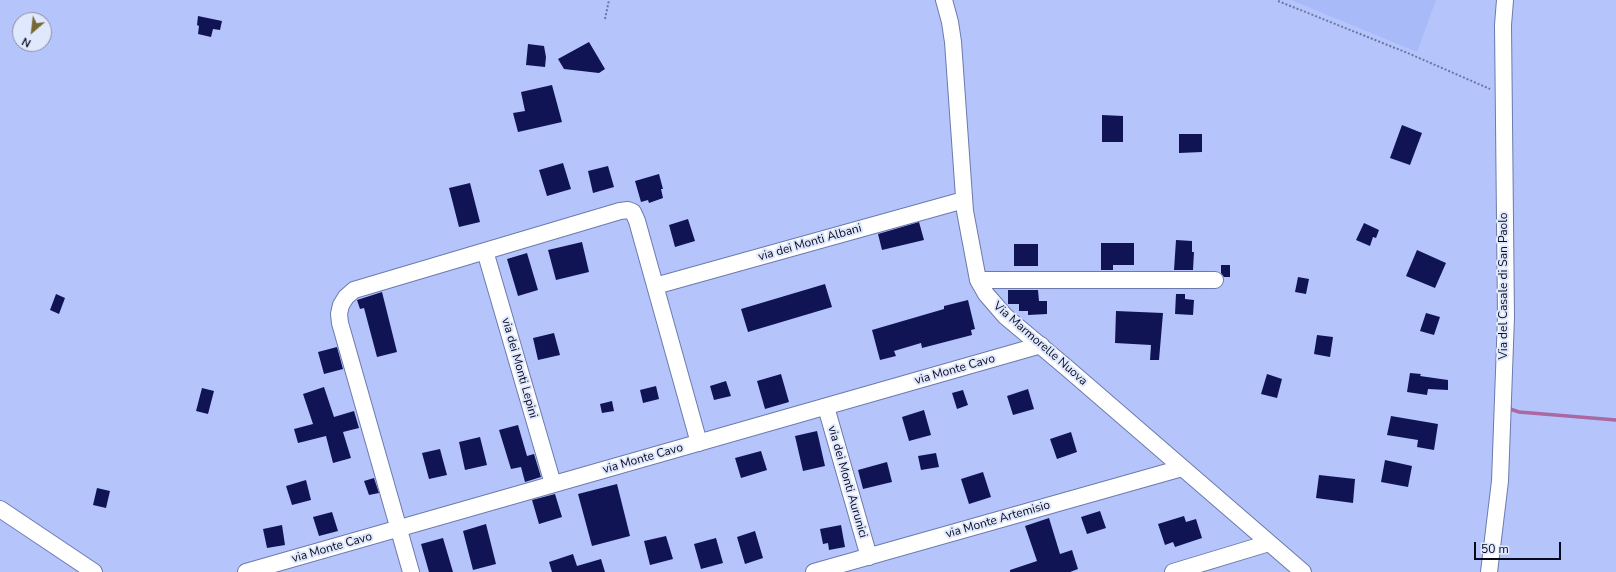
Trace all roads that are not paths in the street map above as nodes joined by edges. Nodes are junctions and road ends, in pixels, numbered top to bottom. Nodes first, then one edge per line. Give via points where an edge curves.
1 (944, 0) edge
2 (1505, 0) edge
3 (964, 200) junction
4 (485, 251) junction
5 (978, 280) junction
6 (1215, 280) dead end
7 (656, 286) junction
8 (1041, 346) junction
9 (826, 407) junction
10 (699, 443) junction
11 (1182, 468) junction
12 (553, 484) junction
13 (0, 509) edge
14 (399, 528) junction
15 (1269, 543) junction
16 (862, 563) edge
17 (94, 572) edge
18 (246, 572) edge
19 (411, 572) edge
20 (814, 572) edge
21 (1173, 572) edge
22 (1303, 572) edge
23 (1489, 572) edge

1 - 3 street, Via Marmorelle Nuova via 953,42
2 - 23 street, Via del Casale di San Paolo via 1503,25 1506,317 1500,481
3 - 5 street, Via Marmorelle Nuova
3 - 7 street, via dei Monti Albani
4 - 7 street via 628,210 637,221
4 - 12 street, via dei Monti Lepini
4 - 14 street via 354,290 341,305 340,323
5 - 6 street
5 - 8 street, Via Marmorelle Nuova via 993,303
7 - 10 street
8 - 9 street, via Monte Cavo
8 - 11 street, Via Marmorelle Nuova
9 - 10 street, via Monte Cavo
9 - 16 street, via dei Monti Aurunici
10 - 12 street, via Monte Cavo
11 - 15 street, Via Marmorelle Nuova
11 - 16 street, via Monte Artemisio
12 - 14 street, via Monte Cavo
13 - 17 street
14 - 18 street, via Monte Cavo
14 - 19 street
15 - 21 street
15 - 22 street, Via Marmorelle Nuova
16 - 20 street, via Monte Artemisio

